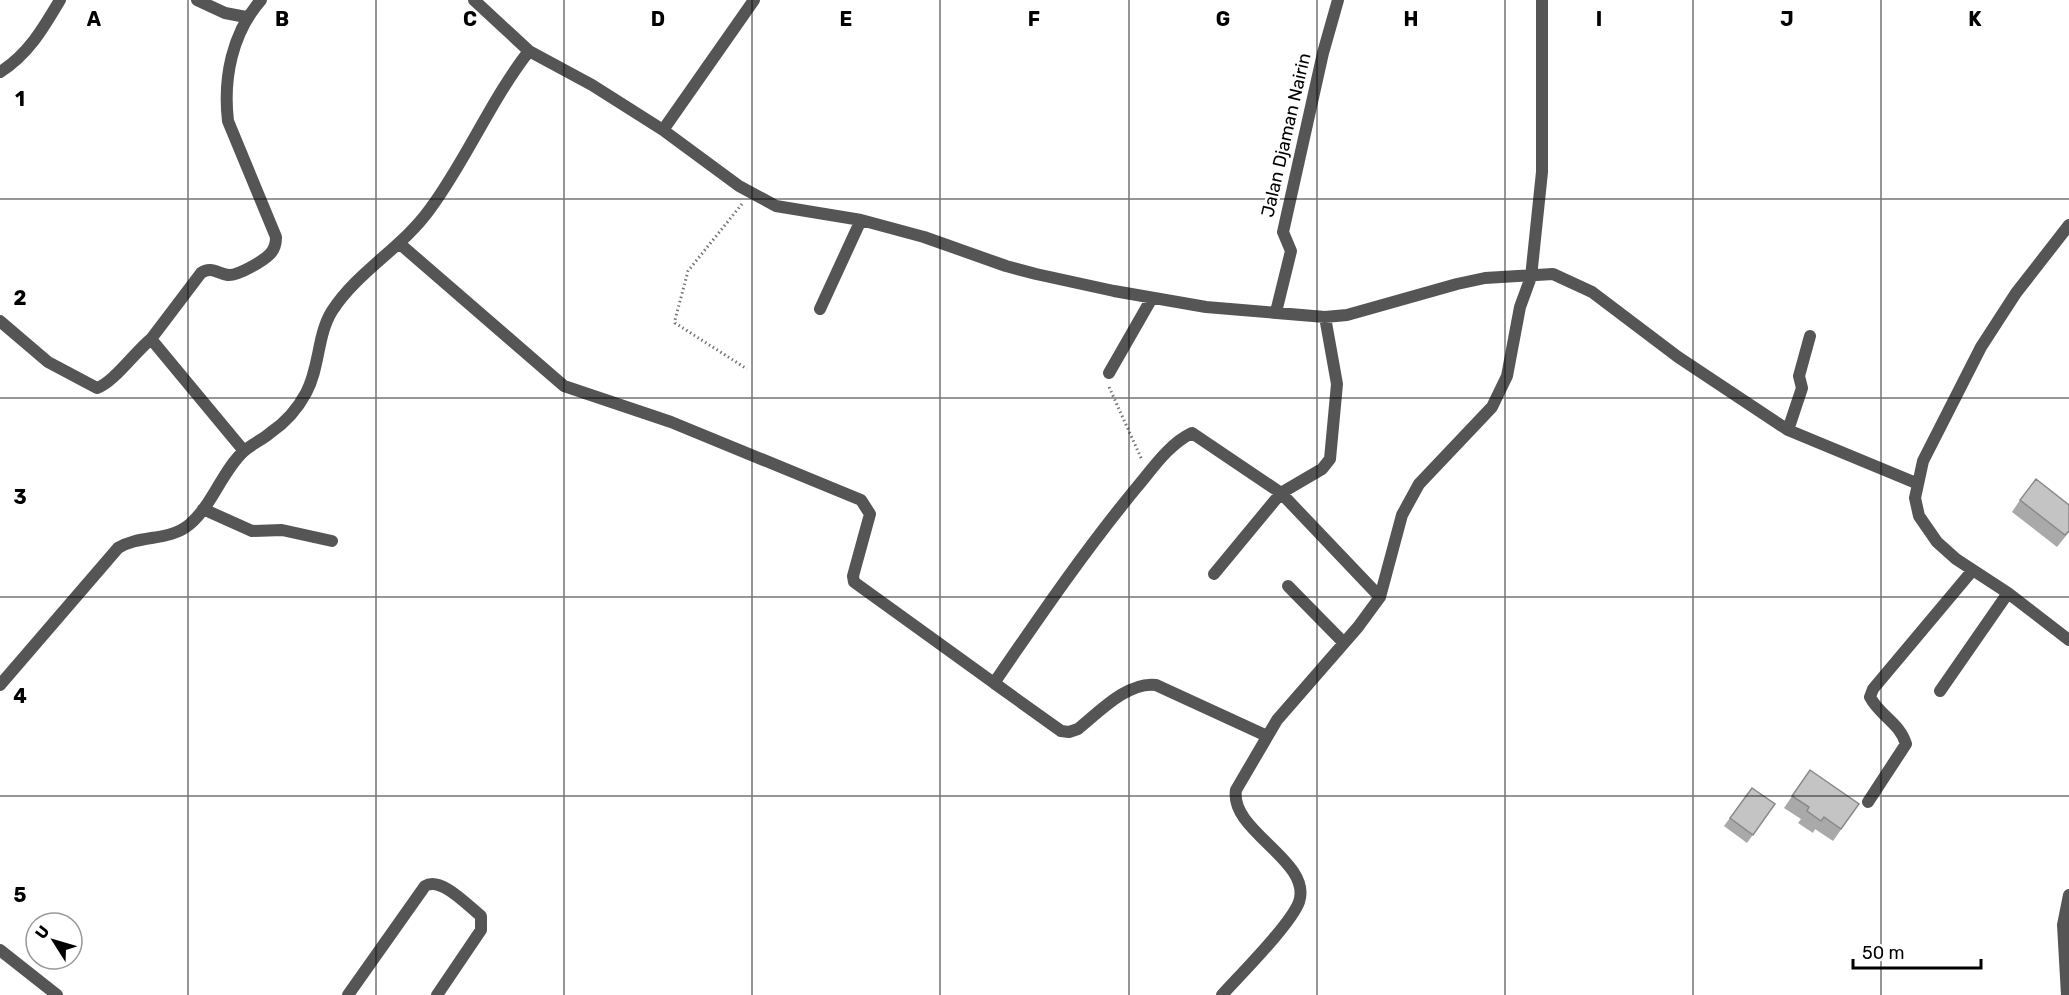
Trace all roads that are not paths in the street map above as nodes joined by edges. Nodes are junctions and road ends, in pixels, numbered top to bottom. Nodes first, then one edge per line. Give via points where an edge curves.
1 (60, 0) edge
2 (197, 0) edge
3 (261, 0) edge
4 (474, 0) edge
5 (754, 0) edge
6 (1338, 0) edge
7 (1542, 0) edge
8 (246, 17) junction
9 (529, 51) junction
10 (0, 72) edge
11 (663, 130) junction
12 (861, 220) junction
13 (2069, 225) edge
14 (400, 244) junction
15 (1531, 277) junction
16 (1152, 298) junction
17 (820, 309) dead end
18 (1276, 312) junction
19 (1325, 317) junction
20 (0, 321) edge
21 (1810, 336) dead end
22 (151, 339) junction
23 (1109, 373) road end
24 (1788, 430) junction
25 (244, 451) junction
26 (1916, 483) junction
27 (1281, 493) junction
28 (203, 509) junction
29 (332, 541) dead end
30 (1972, 571) junction
31 (1214, 574) dead end
32 (1288, 586) dead end
33 (2008, 592) junction
34 (1380, 597) junction
35 (2069, 640) edge
36 (1344, 643) junction
37 (994, 683) junction
38 (0, 685) edge
39 (1940, 691) dead end
40 (1267, 736) junction
41 (1868, 802) dead end
42 (2069, 895) edge
43 (0, 950) edge
44 (57, 995) edge
45 (348, 995) edge
46 (436, 995) edge
47 (1222, 995) edge
48 (2067, 995) edge

1 - 10 street via 41,32 13,64
2 - 8 street via 225,13
3 - 8 street
4 - 9 street
5 - 11 street
6 - 18 street, Jalan Djaman Nairin via 1283,232 1291,251
7 - 15 street via 1544,146
8 - 22 street via 227,69 228,121 276,237 276,246 270,255 236,274 211,269 201,273
9 - 11 street
9 - 14 street via 497,95 443,190
11 - 12 street via 751,194 776,206
12 - 16 street via 1006,266
12 - 17 street
13 - 26 street via 1981,346 1923,461
14 - 25 street via 374,265 332,311 325,323 308,390 299,405 272,432
14 - 37 street via 564,386 671,422 861,500 870,514 852,576 854,582
15 - 19 street via 1457,284 1370,310
15 - 24 street via 1553,274 1592,292 1678,357
15 - 34 street via 1500,392 1492,407 1433,468 1410,499
16 - 18 street
16 - 23 street
18 - 19 street
19 - 27 street via 1337,384 1330,459 1322,469
20 - 22 street via 48,362 97,388 107,385
21 - 24 street via 1799,376 1802,388
22 - 25 street
24 - 26 street
25 - 28 street
26 - 30 street via 1915,508 1919,516 1938,542
27 - 31 street
27 - 34 street
27 - 37 street via 1191,433 1181,438 1066,577
28 - 29 street via 252,531 282,530
28 - 38 street via 181,531 118,548
30 - 33 street
30 - 41 street via 1873,689 1870,697 1874,705 1896,724 1906,744
32 - 36 street
33 - 35 street
33 - 39 street
34 - 36 street
36 - 40 street
37 - 40 street via 1061,731 1078,729 1133,688 1147,684
40 - 47 street via 1234,799 1240,813 1287,864 1300,896 1292,913
42 - 48 street via 2063,925
43 - 44 street
45 - 46 street via 425,886 438,883 481,916 482,923

